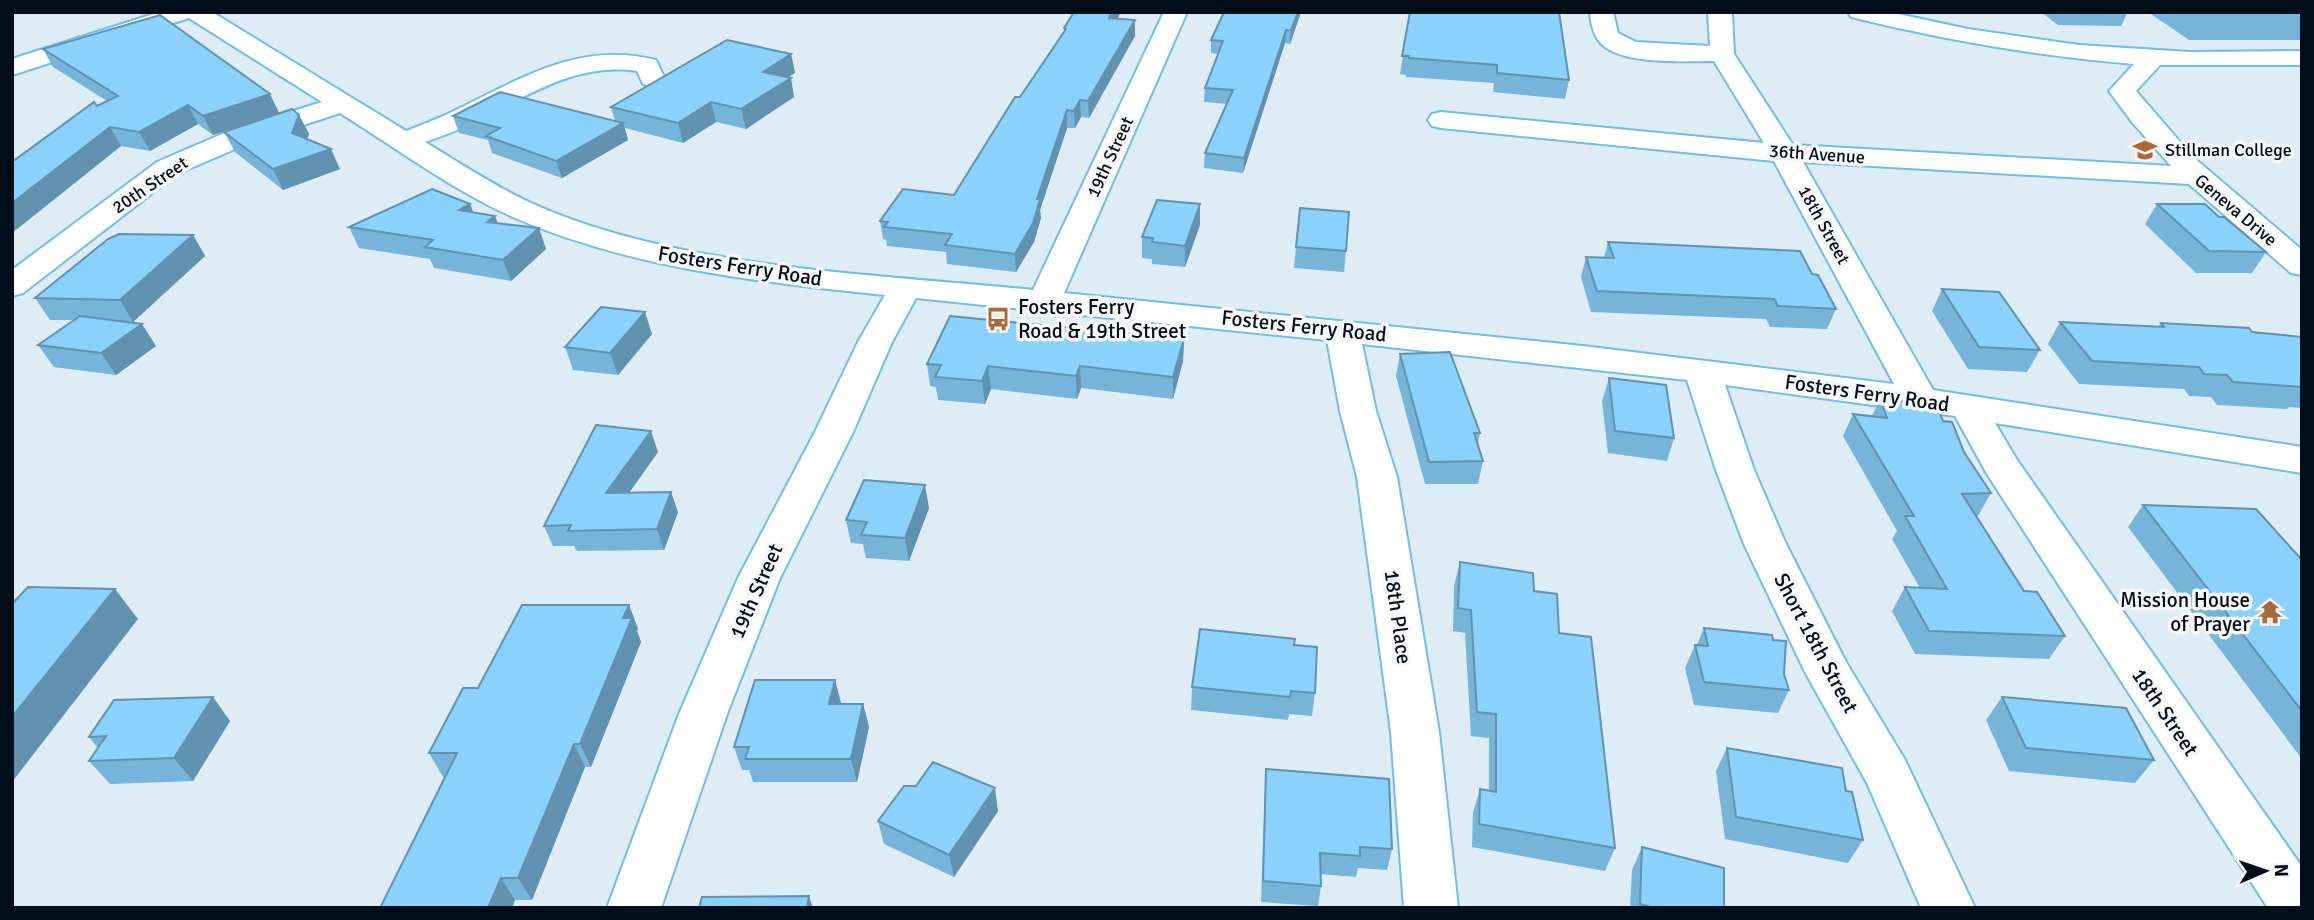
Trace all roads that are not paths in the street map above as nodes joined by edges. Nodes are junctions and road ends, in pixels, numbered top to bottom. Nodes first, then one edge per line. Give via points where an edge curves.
1 (185, 12) edge
2 (195, 12) edge
3 (1176, 12) edge
4 (1601, 12) edge
5 (1720, 12) edge
6 (1859, 12) edge
7 (1722, 54) junction
8 (2154, 57) junction
9 (2246, 58) junction
10 (2302, 58) edge
11 (12, 68) edge
12 (652, 79) dead end
13 (2291, 82) dead end
14 (345, 103) junction
15 (1441, 120) dead end
16 (404, 141) junction
17 (1784, 153) junction
18 (2194, 176) junction
19 (2302, 266) edge
20 (12, 286) edge
21 (906, 287) junction
22 (1044, 301) junction
23 (1342, 330) junction
24 (1702, 371) junction
25 (1920, 399) junction
26 (1968, 407) junction
27 (2302, 460) edge
28 (634, 908) edge
29 (1431, 908) edge
30 (1948, 908) edge
31 (2299, 908) edge

1 - 11 street
2 - 14 street, Fosters Ferry Road
3 - 22 street, 19th Street
4 - 7 street via 1605,31 1614,42 1630,48
5 - 7 street
6 - 8 street via 2011,43
7 - 17 street, 18th Street
8 - 9 street
8 - 18 street, Geneva Drive via 2122,91
9 - 10 street
9 - 13 street
12 - 16 street via 647,65 614,60 577,66 544,76 462,118
14 - 16 street, Fosters Ferry Road
14 - 20 street, 20th Street via 239,137 167,168
15 - 17 street, 36th Avenue
16 - 21 street, Fosters Ferry Road via 522,210 607,241 746,270
17 - 18 street, 36th Avenue
17 - 25 street, 18th Street
18 - 19 street, Geneva Drive
21 - 22 street, Fosters Ferry Road
21 - 28 street, 19th Street via 758,578 703,714
22 - 23 street, Fosters Ferry Road
23 - 24 street, Fosters Ferry Road
23 - 29 street, 18th Place via 1377,477 1415,732
24 - 25 street, Fosters Ferry Road
24 - 30 street, Short 18th Street via 1765,544 1828,672 1888,775
25 - 26 street, Fosters Ferry Road
26 - 27 street, Fosters Ferry Road
26 - 31 street, 18th Street via 2016,488

